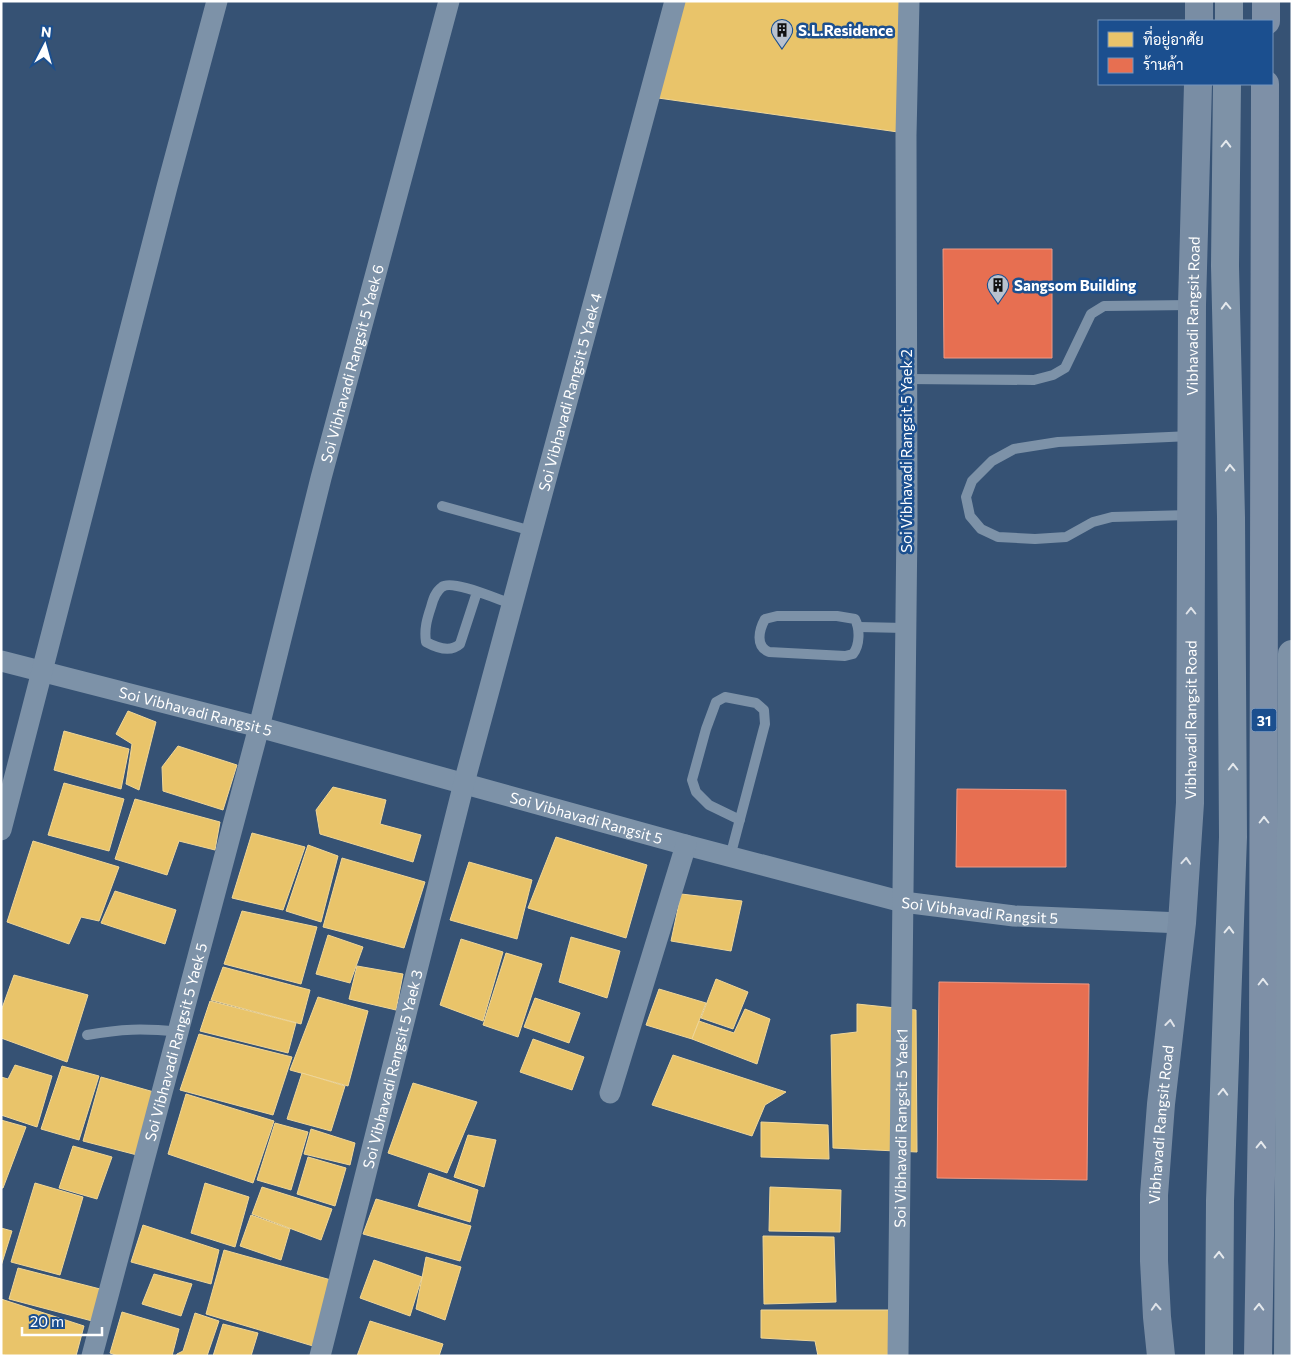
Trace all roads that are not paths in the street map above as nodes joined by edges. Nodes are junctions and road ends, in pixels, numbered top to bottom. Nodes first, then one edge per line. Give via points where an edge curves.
1 (217, 1) edge
2 (449, 1) edge
3 (675, 1) edge
4 (909, 1) edge
5 (1199, 1) edge
6 (1229, 1) edge
7 (1266, 1) edge
8 (1199, 20) edge
9 (1229, 20) edge
10 (1266, 20) edge
11 (1198, 85) edge
12 (1227, 85) edge
13 (1265, 85) edge
14 (1192, 305) junction
15 (906, 379) junction
16 (1191, 436) junction
17 (442, 506) dead end
18 (1191, 515) junction
19 (532, 531) junction
20 (477, 592) junction
21 (512, 604) junction
22 (859, 627) junction
23 (905, 628) junction
24 (1292, 654) edge
25 (1, 661) edge
26 (42, 671) junction
27 (259, 727) junction
28 (464, 783) junction
29 (740, 820) junction
30 (1, 830) edge
31 (686, 845) junction
32 (730, 857) junction
33 (903, 902) junction
34 (1182, 923) junction
35 (178, 1032) junction
36 (86, 1035) dead end
37 (610, 1093) dead end
38 (92, 1356) edge
39 (320, 1356) edge
40 (898, 1356) edge
41 (1160, 1356) edge
42 (1219, 1356) edge
43 (1258, 1356) edge
44 (1288, 1356) edge

1 - 26 street
2 - 27 street, Soi Vibhavadi Rangsit 5 Yaek 6
3 - 19 street, Soi Vibhavadi Rangsit 5 Yaek 4
4 - 15 street, Soi Vibhavadi Rangsit 5 Yaek 2
5 - 8 main road
6 - 9 highway
7 - 10 highway
11 - 14 main road, Vibhavadi Rangsit Road
42 -> 12 highway via 1220,1201 1233,837 1225,266
43 -> 13 highway, 31 via 1263,1046
14 - 15 lane via 1104,306 1091,314 1065,368 1034,380
14 - 16 main road, Vibhavadi Rangsit Road
15 - 23 street, Soi Vibhavadi Rangsit 5 Yaek 2
16 - 18 main road, Vibhavadi Rangsit Road
16 - 18 lane via 1058,442 1014,449 992,461 972,481 966,497 970,516 980,529 998,537 1035,539 1066,536 1092,522 1112,517
17 - 19 lane
34 -> 18 main road, Vibhavadi Rangsit Road via 1190,803
19 - 21 street, Soi Vibhavadi Rangsit 5 Yaek 4
20 - 20 lane via 456,648 436,648 426,642 426,622 434,596 442,587 448,584
20 - 21 lane
21 - 28 street, Soi Vibhavadi Rangsit 5 Yaek 4
22 - 22 lane via 857,649 845,656 769,652 760,645 765,619 777,616 850,617
22 - 23 lane
23 - 33 street, Soi Vibhavadi Rangsit 5 Yaek 2
24 - 44 highway, 31
25 - 26 street, Soi Vibhavadi Rangsit 5
26 - 27 street, Soi Vibhavadi Rangsit 5
26 - 30 street
27 - 28 street, Soi Vibhavadi Rangsit 5
27 - 35 street, Soi Vibhavadi Rangsit 5 Yaek 5
28 - 31 street, Soi Vibhavadi Rangsit 5
28 - 39 street, Soi Vibhavadi Rangsit 5 Yaek 3
29 - 29 lane via 709,805 696,792 692,780 716,702 725,696 756,703 764,710 765,724
29 - 32 lane
31 - 32 street, Soi Vibhavadi Rangsit 5
31 - 37 street
32 - 33 street, Soi Vibhavadi Rangsit 5
33 - 34 street, Soi Vibhavadi Rangsit 5 via 1014,916
33 - 40 street, Soi Vibhavadi Rangsit 5 Yaek1
41 -> 34 main road, Vibhavadi Rangsit Road via 1156,1317 1154,1195
35 - 36 lane via 121,1029
35 - 38 street, Soi Vibhavadi Rangsit 5 Yaek 5

